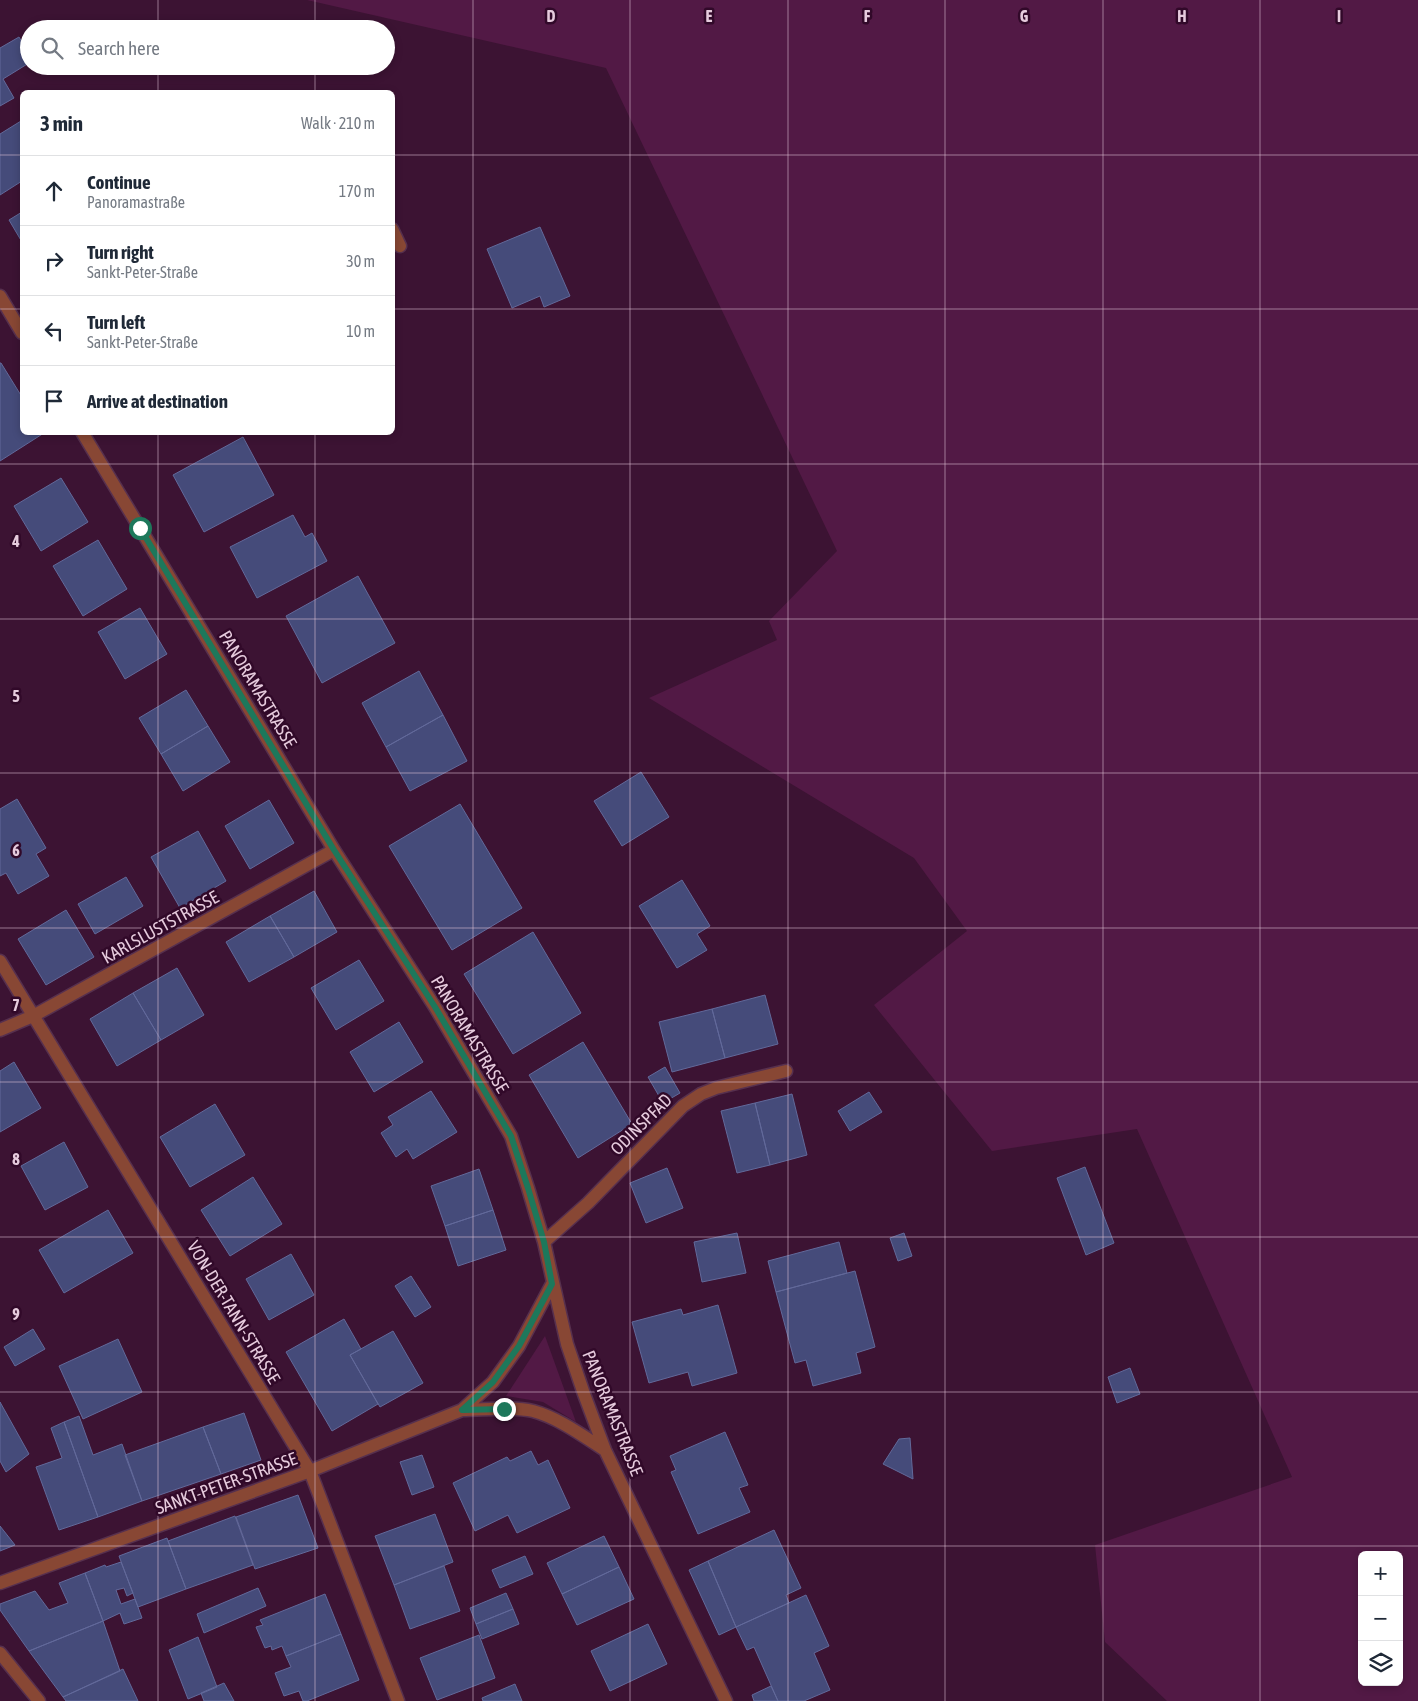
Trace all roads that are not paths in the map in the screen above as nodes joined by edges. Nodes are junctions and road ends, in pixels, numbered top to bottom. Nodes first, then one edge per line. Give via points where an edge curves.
1 (395, 235) edge
2 (400, 246) dead end
3 (0, 296) edge
4 (17, 312) edge
5 (20, 325) edge
6 (84, 435) edge
7 (334, 850) junction
8 (0, 960) edge
9 (34, 1016) junction
10 (0, 1030) edge
11 (786, 1070) dead end
12 (544, 1242) junction
13 (552, 1284) junction
14 (462, 1410) junction
15 (605, 1450) junction
16 (310, 1471) junction
17 (0, 1583) edge
18 (0, 1653) edge
19 (39, 1701) edge
20 (398, 1701) edge
21 (726, 1701) edge

1 - 2 street
3 - 4 street
4 - 5 street
6 - 7 street, PANORAMASTRASSE
7 - 9 street, KARLSLUSTSTRASSE
7 - 12 street, PANORAMASTRASSE via 435,1007 511,1136
8 - 9 street, VON-DER-TANN-STRASSE
9 - 10 street, KARLSLUSTSTRASSE
9 - 16 street, VON-DER-TANN-STRASSE
11 - 12 street, ODINSPFAD via 716,1088 683,1106 588,1203
12 - 13 street, PANORAMASTRASSE
13 - 14 street, SANKT-PETER-STRASSE via 519,1346 493,1382
13 - 15 street, PANORAMASTRASSE via 567,1344
14 - 15 street, SANKT-PETER-STRASSE via 532,1411 563,1424
14 - 16 street, SANKT-PETER-STRASSE
15 - 21 street, PANORAMASTRASSE
16 - 17 street, SANKT-PETER-STRASSE
16 - 20 street, VON-DER-TANN-STRASSE
18 - 19 street

